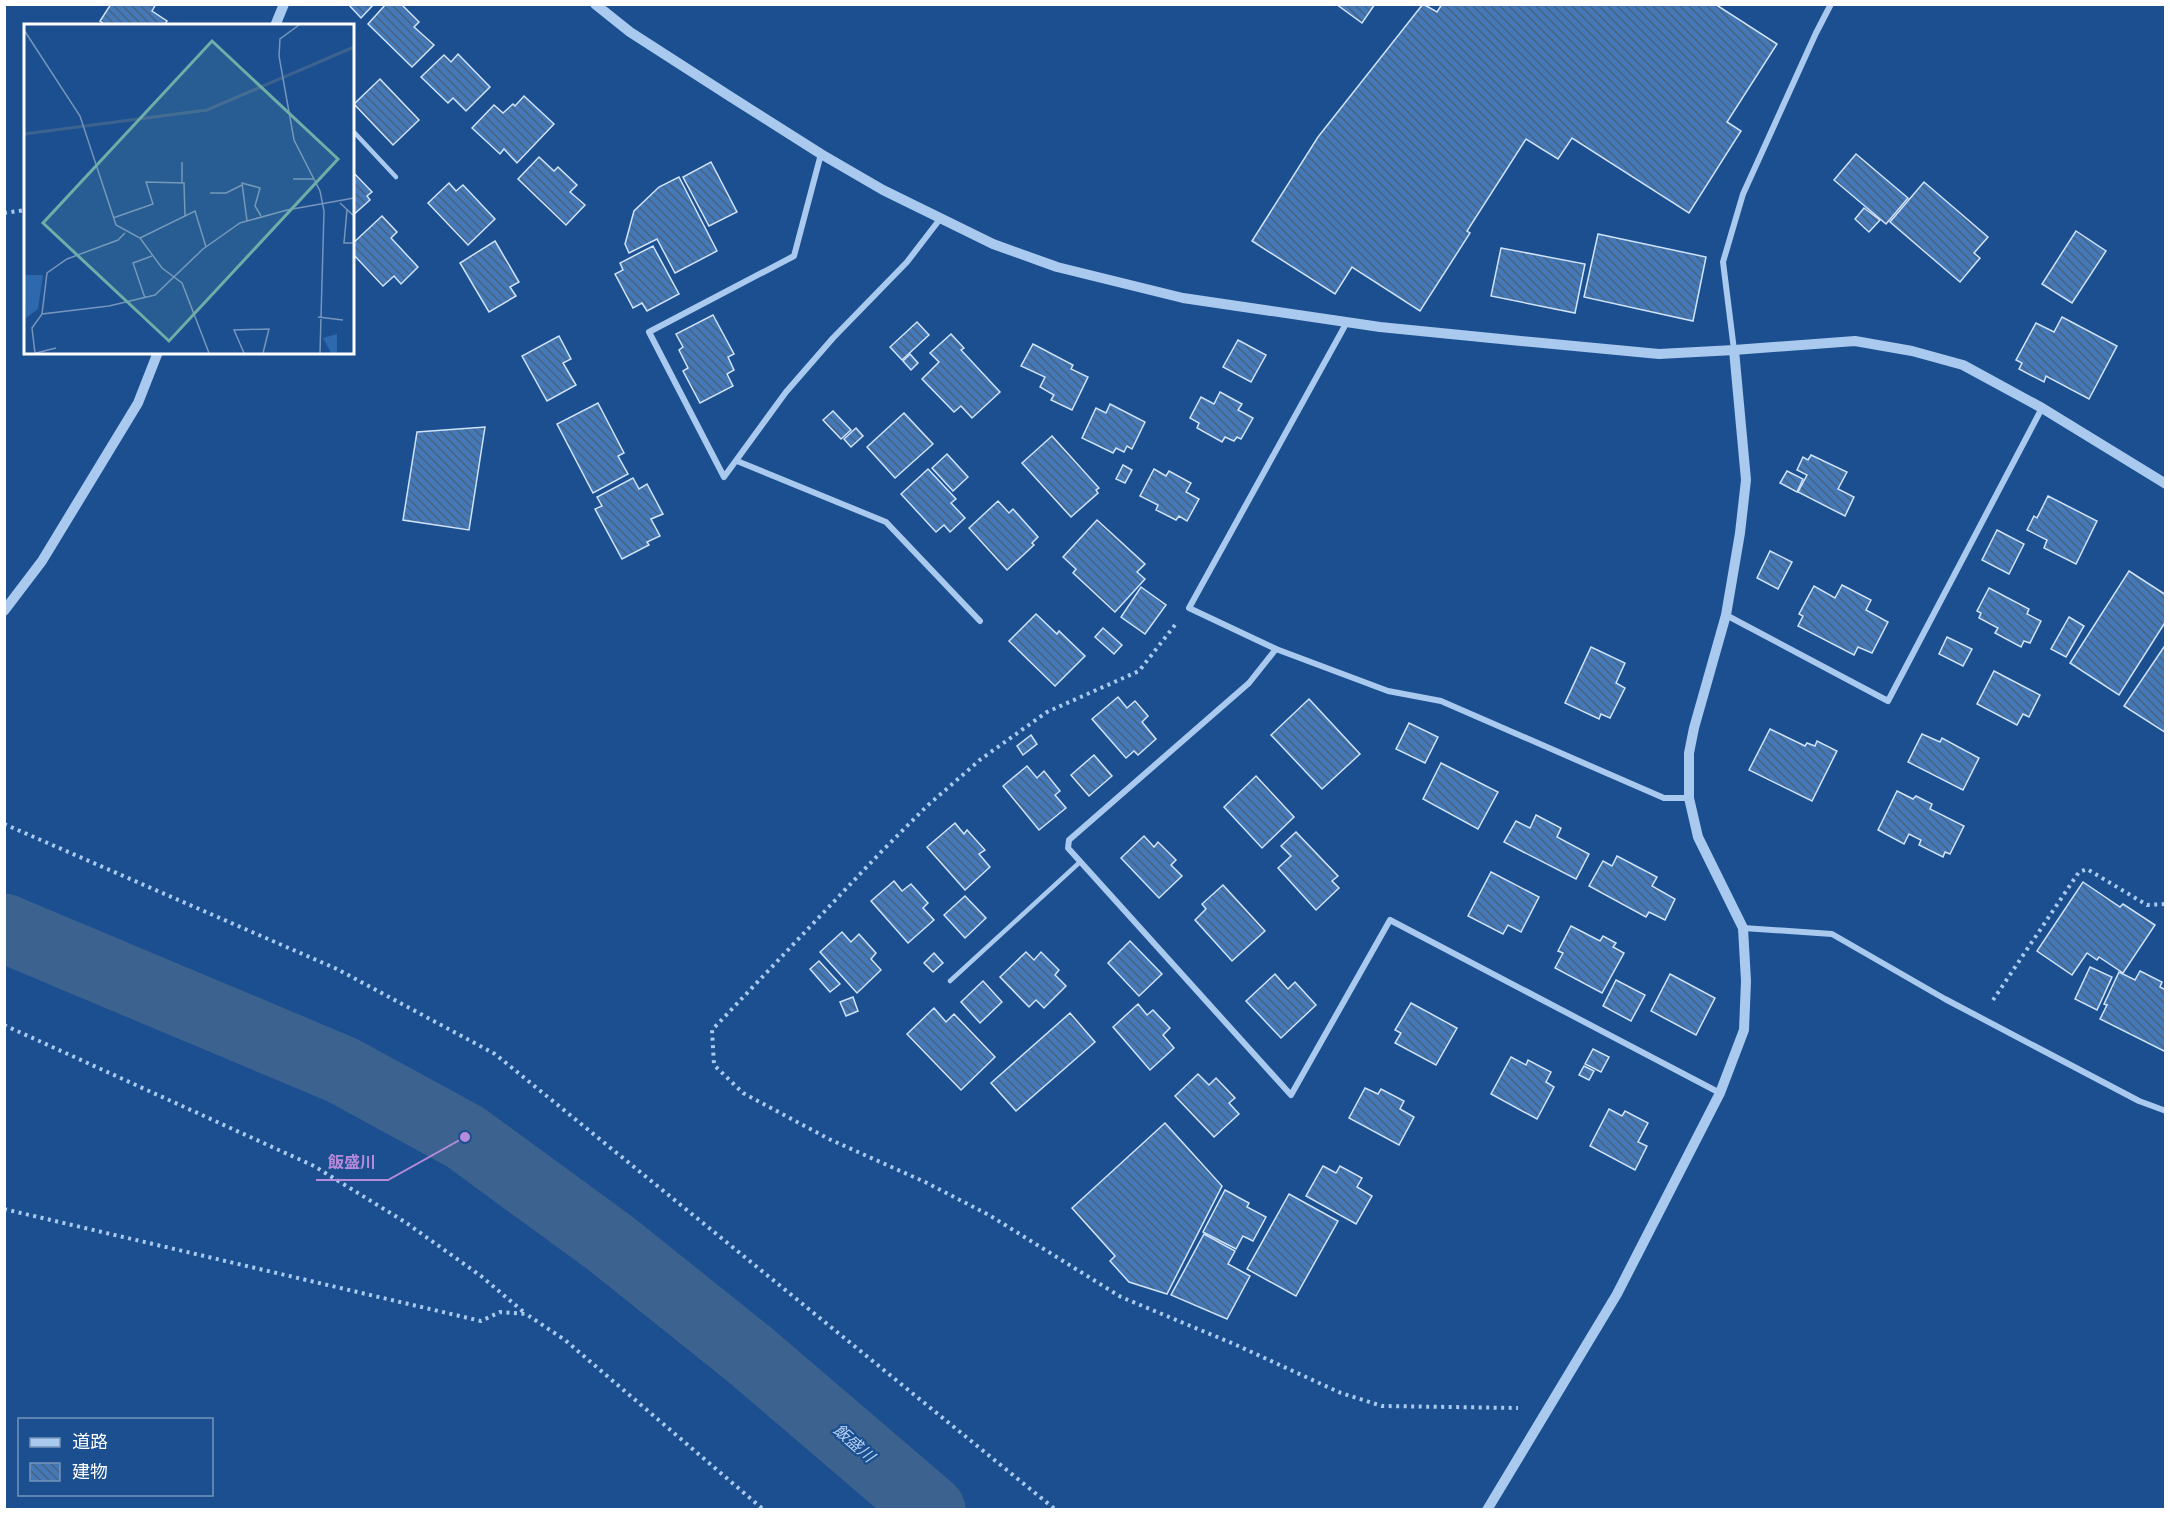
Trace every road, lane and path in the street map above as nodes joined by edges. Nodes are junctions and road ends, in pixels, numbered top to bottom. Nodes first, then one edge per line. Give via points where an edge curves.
1 (284, 4) edge
2 (595, 4) edge
3 (1831, 4) edge
4 (276, 24) edge
5 (354, 132) edge
6 (821, 154) junction
7 (396, 177) dead end
8 (24, 210) edge
9 (4, 213) edge
10 (940, 219) junction
11 (1347, 322) junction
12 (1734, 350) junction
13 (157, 354) edge
14 (2042, 408) junction
15 (737, 461) junction
16 (2166, 484) edge
17 (1189, 608) junction
18 (4, 611) edge
19 (1726, 615) junction
20 (980, 621) dead end
21 (1276, 649) junction
22 (1689, 798) junction
23 (4, 824) edge
24 (1080, 862) junction
25 (2166, 904) edge
26 (1743, 928) junction
27 (950, 981) dead end
28 (1981, 1018) junction
29 (4, 1025) edge
30 (1720, 1093) junction
31 (2166, 1111) edge
32 (4, 1209) edge
33 (526, 1314) junction
34 (1548, 1408) junction
35 (764, 1509) edge
36 (1056, 1509) edge
37 (1487, 1509) edge

1 - 4 street
2 - 6 street via 630,32
3 - 12 street via 1743,194 1724,262
5 - 7 lane
6 - 10 street
6 - 15 street via 794,256 649,332 724,477
8 - 9 path
10 - 11 street via 1057,267 1112,282 1183,298
10 - 15 street via 907,262 786,392
11 - 12 street via 1659,354
11 - 17 street
12 - 14 street via 1855,341 1912,351 1963,365
12 - 19 street via 1746,480
13 - 18 street via 138,403 42,561
14 - 16 street
14 - 19 street via 1888,700
15 - 20 street via 886,522
17 - 21 street
17 - 34 path via 1139,671 1047,712 981,759 927,806 712,1030 714,1065 743,1092 829,1139 989,1215 1121,1297 1341,1393 1382,1406
19 - 22 street via 1694,728 1689,753
21 - 22 street via 1388,691 1441,701 1664,798
21 - 24 street via 1249,683 1069,840 1068,848
22 - 26 street via 1698,837
23 - 36 path via 337,969 495,1054
24 - 27 lane
24 - 30 street via 1291,1095 1390,920
25 - 28 path via 2147,904 2087,869 2079,872
26 - 28 street via 1832,934
26 - 30 street via 1744,1030
28 - 31 street via 2139,1101
29 - 33 path via 314,1166 405,1222 481,1276
30 - 34 street via 1617,1294
32 - 33 path via 481,1321 500,1312
33 - 35 path via 565,1340
34 - 37 street

